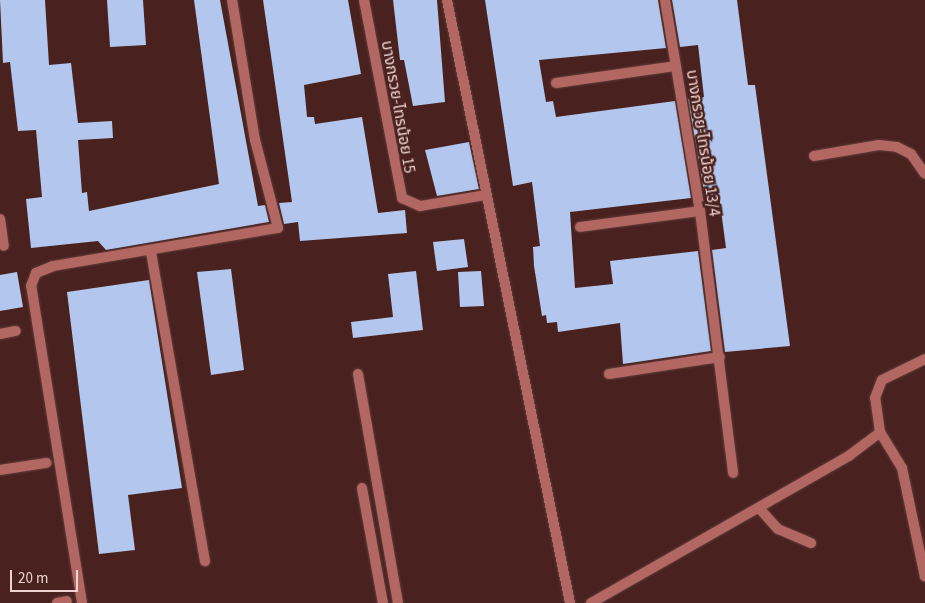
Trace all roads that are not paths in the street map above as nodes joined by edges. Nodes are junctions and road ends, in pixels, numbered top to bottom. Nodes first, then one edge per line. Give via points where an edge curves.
1 (232, 0) edge
2 (364, 0) edge
3 (447, 0) edge
4 (664, 0) edge
5 (675, 66) junction
6 (556, 83) dead end
7 (814, 156) dead end
8 (925, 174) edge
9 (486, 195) junction
10 (700, 211) junction
11 (0, 218) edge
12 (580, 227) dead end
13 (4, 246) dead end
14 (151, 252) junction
15 (16, 331) dead end
16 (0, 334) edge
17 (720, 357) junction
18 (925, 359) edge
19 (358, 374) dead end
20 (609, 374) dead end
21 (880, 432) junction
22 (46, 463) dead end
23 (0, 470) edge
24 (733, 473) dead end
25 (362, 488) dead end
26 (759, 508) junction
27 (811, 543) dead end
28 (205, 561) dead end
29 (925, 577) edge
30 (82, 603) edge
31 (383, 603) edge
32 (398, 603) edge
33 (570, 603) edge
34 (591, 603) edge

1 - 14 street via 255,140 278,228
2 - 9 street, บางกรวย-ไทรน้อย 15 via 398,192 407,202 420,206
3 - 9 street
4 - 5 street, บางกรวย-ไทรน้อย 13/4
5 - 6 street
5 - 10 street, บางกรวย-ไทรน้อย 13/4
7 - 8 street via 880,145 896,147 911,154
9 - 33 street
10 - 12 street
10 - 17 street, บางกรวย-ไทรน้อย 13/4
11 - 13 street
14 - 28 street
14 - 30 street via 53,266 36,273 31,286
15 - 16 street
17 - 20 street
17 - 24 street, บางกรวย-ไทรน้อย 13/4
18 - 21 street via 882,380 875,398
19 - 32 street
21 - 26 street via 827,470
21 - 29 street via 902,468
22 - 23 street
25 - 31 street
26 - 27 street via 778,529
26 - 34 street

